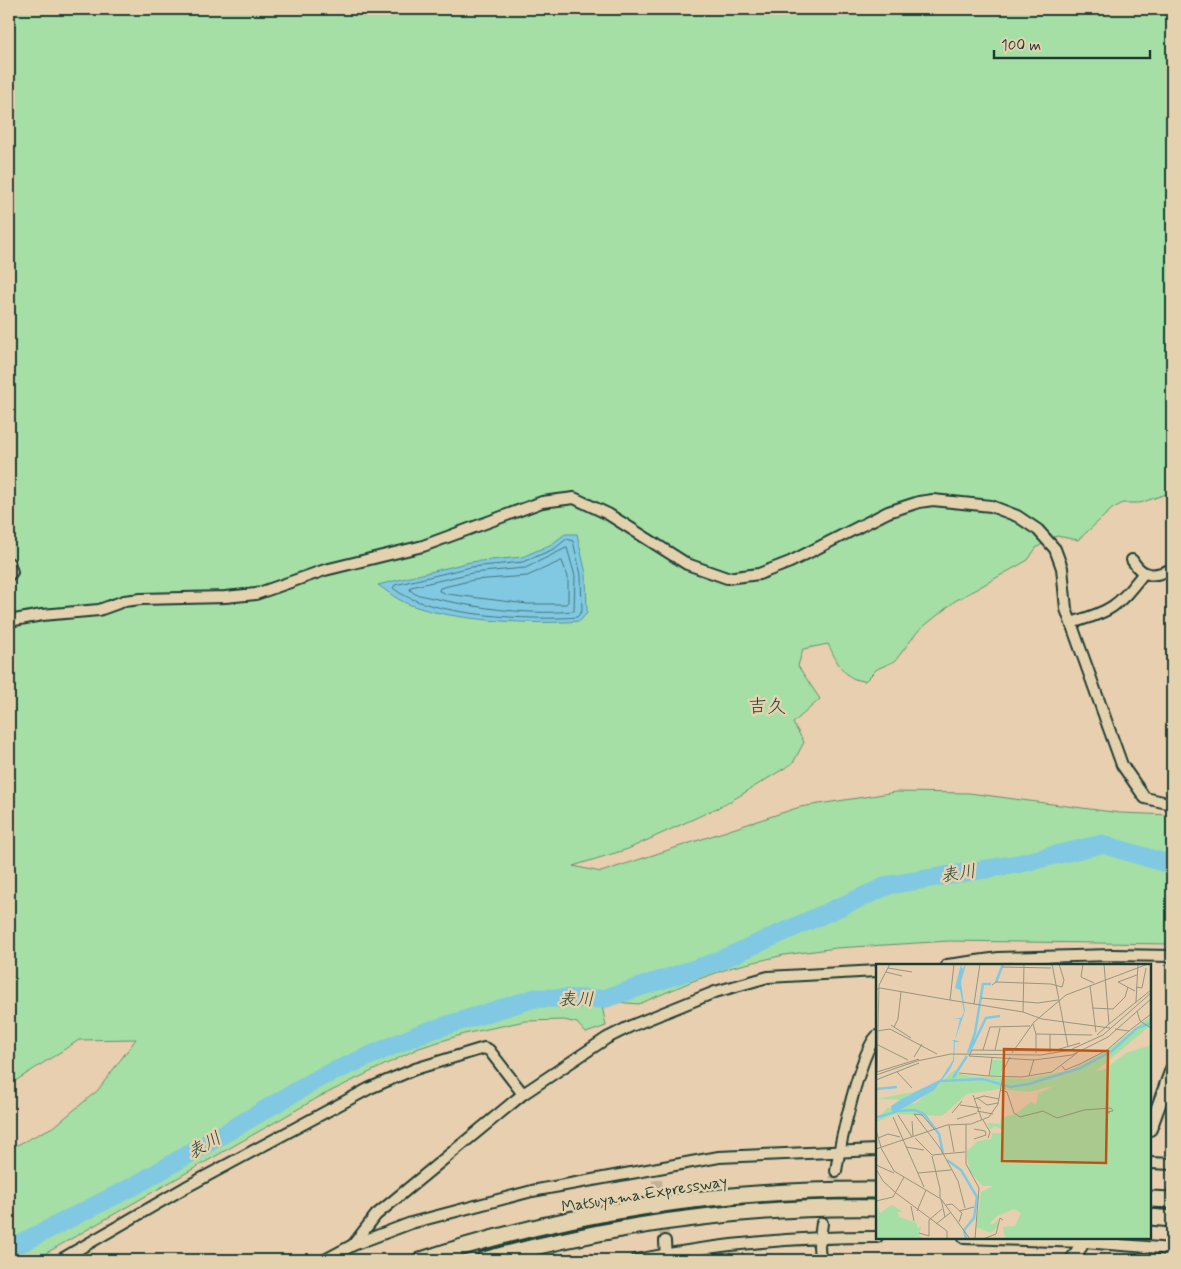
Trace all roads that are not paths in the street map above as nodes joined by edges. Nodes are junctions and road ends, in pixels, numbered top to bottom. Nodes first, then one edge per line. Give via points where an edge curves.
1 (1132, 560) dead end
2 (9, 563) edge
3 (1172, 568) edge
4 (1143, 574) junction
5 (9, 576) edge
6 (9, 621) edge
7 (1072, 623) junction
8 (1172, 804) edge
9 (1172, 956) edge
10 (954, 964) edge
11 (876, 971) edge
12 (876, 1037) edge
13 (1172, 1069) edge
14 (523, 1094) junction
15 (1151, 1126) edge
16 (839, 1150) junction
17 (876, 1150) edge
18 (1151, 1163) edge
19 (1172, 1164) edge
20 (655, 1168) junction
21 (836, 1171) tunnel mouth
22 (657, 1180) tunnel mouth
23 (876, 1190) edge
24 (1151, 1199) edge
25 (1172, 1200) edge
26 (876, 1208) edge
27 (1151, 1217) edge
28 (1172, 1219) edge
29 (822, 1222) tunnel mouth
30 (819, 1237) junction
31 (876, 1237) edge
32 (1024, 1239) edge
33 (1085, 1240) edge
34 (665, 1241) tunnel mouth
35 (353, 1245) junction
36 (1172, 1249) edge
37 (666, 1257) edge
38 (66, 1259) edge
39 (325, 1260) edge
40 (421, 1260) edge
41 (484, 1260) edge
42 (636, 1260) edge
43 (820, 1260) edge
44 (1072, 1260) edge

1 - 4 street
2 - 5 street via 12,572
3 - 4 street via 1151,576
4 - 7 street via 1113,608
6 - 7 street via 99,610 141,599 256,594 325,570 423,546 542,502 574,498 608,514 687,564 727,578 759,574 790,562 888,512 919,502 933,500 991,506 1018,516 1038,530 1055,549 1062,568 1066,608
7 - 8 street via 1122,765 1145,798
9 - 10 street via 999,958
11 - 14 street via 768,977 715,992 631,1026
12 - 16 street via 864,1060
13 - 15 main road
14 - 35 street via 376,1215
14 - 38 street via 489,1050 484,1048 415,1069 317,1115
16 - 17 street
16 - 20 street via 719,1157
16 - 21 street
18 - 19 street
20 - 22 street
20 - 35 street via 532,1191 411,1223
23 - 40 highway, Matsuyama Expressway via 758,1194 670,1204 510,1234
24 - 25 highway
26 - 41 highway, Matsuyama Expressway via 760,1212 671,1221 597,1233
27 - 28 highway
29 - 30 street
30 - 31 street
30 - 37 street
30 - 43 street
32 - 33 street
33 - 36 street
33 - 44 main road
34 - 37 street
35 - 39 street
37 - 42 street

